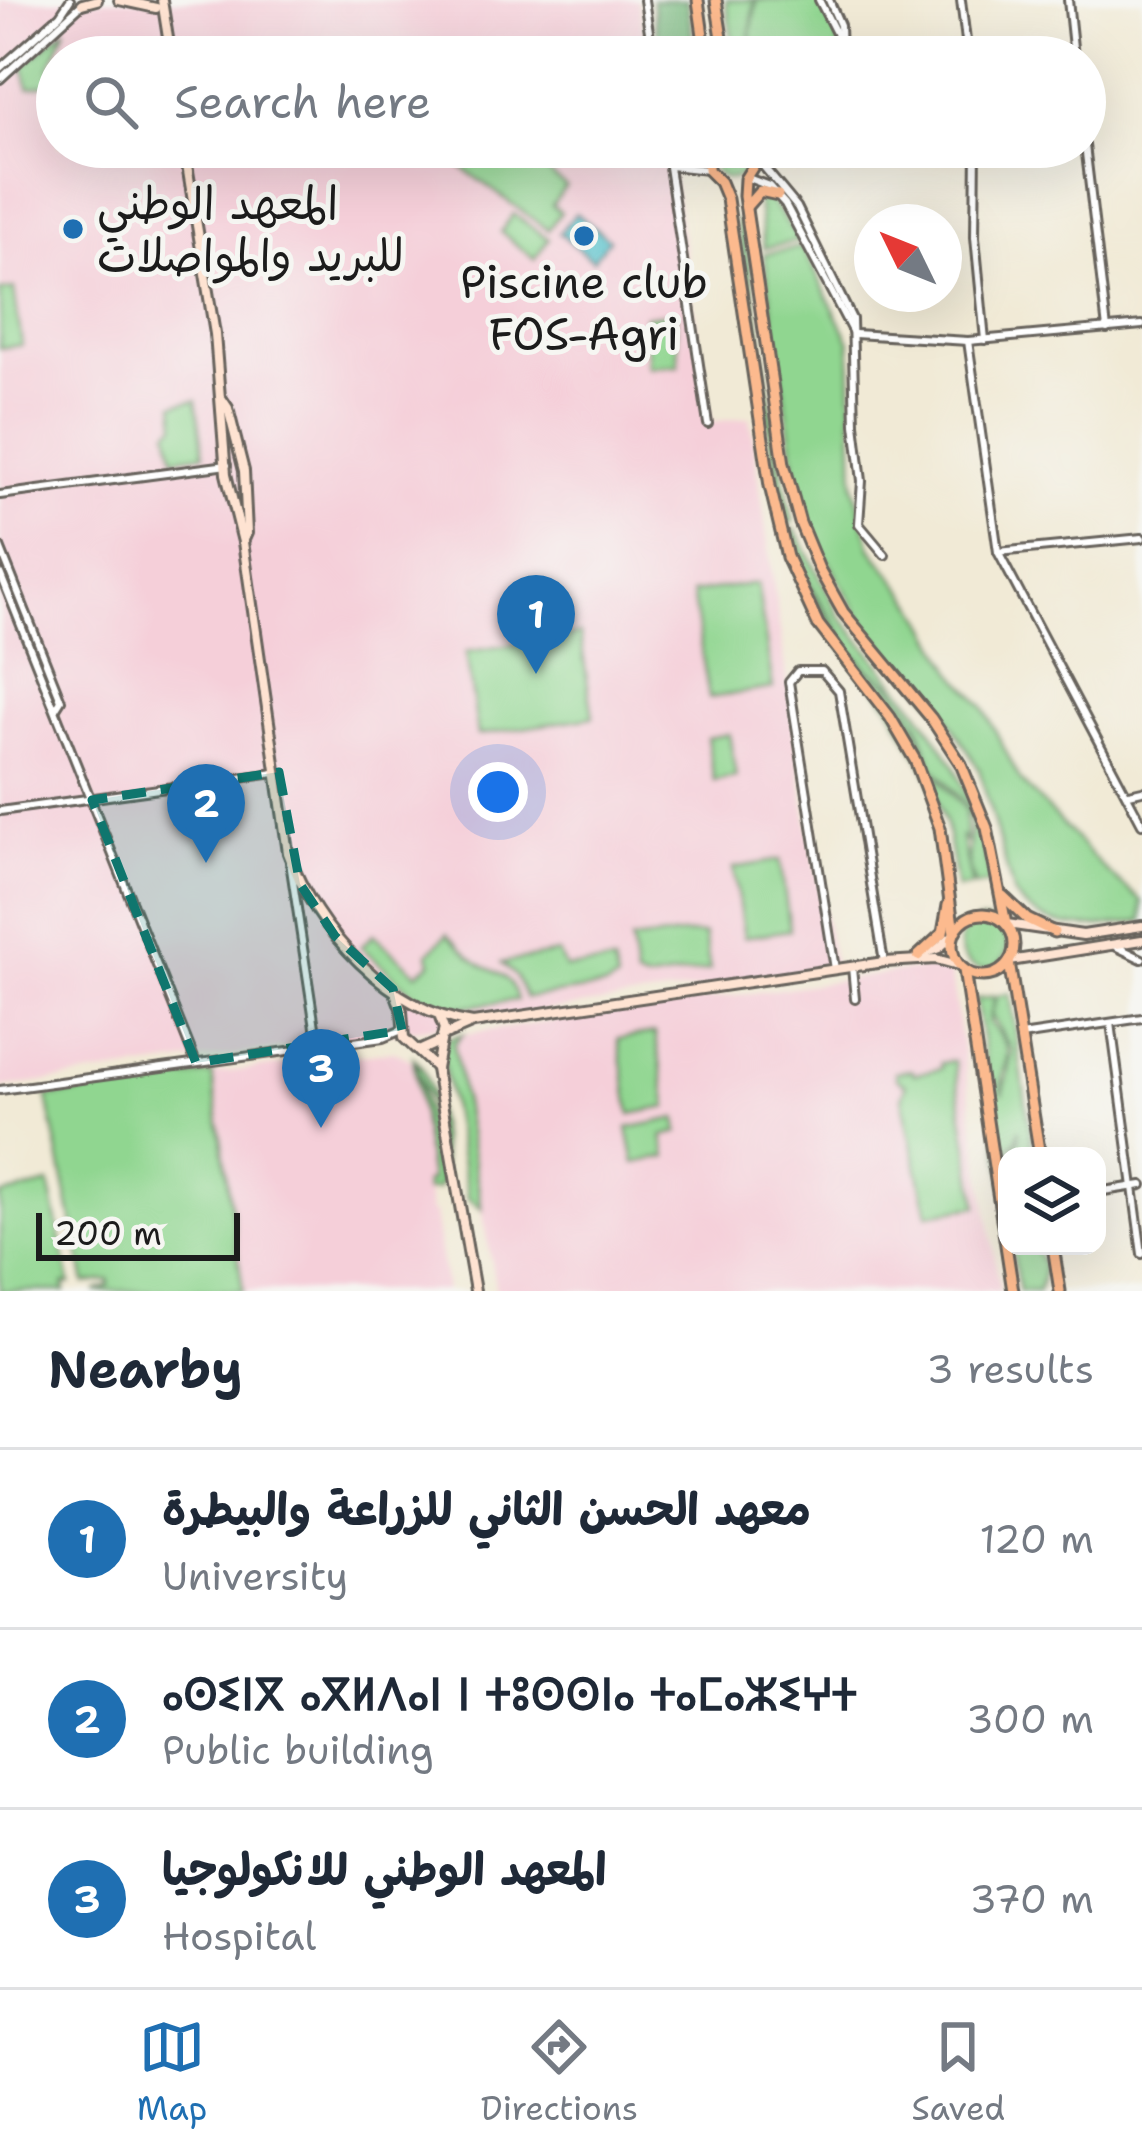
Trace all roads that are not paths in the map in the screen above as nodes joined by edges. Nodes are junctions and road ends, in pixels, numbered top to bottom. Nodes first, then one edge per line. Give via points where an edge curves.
1 (97, 0) edge
2 (119, 0) edge
3 (147, 0) edge
4 (644, 0) edge
5 (698, 0) edge
6 (716, 0) edge
7 (818, 0) edge
8 (829, 0) edge
9 (961, 0) edge
10 (1068, 0) edge
11 (70, 2) edge
12 (159, 4) edge
13 (81, 5) edge
14 (47, 36) edge
15 (168, 36) edge
16 (649, 36) edge
17 (703, 36) edge
18 (722, 36) edge
19 (839, 36) edge
20 (841, 36) edge
21 (965, 36) edge
22 (1072, 36) edge
23 (36, 46) edge
24 (0, 68) edge
25 (0, 79) edge
26 (187, 168) edge
27 (669, 168) edge
28 (698, 168) edge
29 (750, 168) edge
30 (768, 168) edge
31 (976, 168) edge
32 (1088, 168) edge
33 (708, 170) joint
34 (746, 178) junction
35 (720, 182) junction
36 (778, 195) junction
37 (746, 207) junction
38 (1142, 325) edge
39 (1107, 328) junction
40 (855, 334) junction
41 (985, 340) junction
42 (968, 341) junction
43 (222, 399) junction
44 (708, 424) dead end
45 (240, 462) junction
46 (227, 465) junction
47 (242, 485) junction
48 (231, 487) junction
49 (0, 495) edge
50 (1142, 538) edge
51 (243, 542) junction
52 (0, 547) edge
53 (998, 552) junction
54 (885, 555) dead end
55 (0, 573) edge
56 (56, 708) junction
57 (279, 772) junction
58 (1142, 791) edge
59 (1129, 794) junction
60 (92, 800) junction
61 (0, 811) edge
62 (1142, 824) edge
63 (288, 853) junction
64 (1000, 892) junction
65 (951, 895) junction
66 (1006, 924) junction
67 (1142, 926) edge
68 (1054, 932) junction
69 (954, 934) junction
70 (1142, 940) edge
71 (1112, 944) junction
72 (914, 957) junction
73 (1142, 959) edge
74 (1010, 961) junction
75 (884, 962) junction
76 (852, 967) junction
77 (961, 968) junction
78 (835, 970) junction
79 (393, 988) junction
80 (855, 999) dead end
81 (423, 1009) junction
82 (440, 1017) junction
83 (1142, 1018) edge
84 (473, 1022) junction
85 (1111, 1023) junction
86 (403, 1026) junction
87 (1021, 1036) junction
88 (383, 1038) junction
89 (442, 1038) junction
90 (409, 1045) junction
91 (318, 1047) junction
92 (419, 1051) junction
93 (196, 1063) junction
94 (436, 1069) junction
95 (0, 1090) edge
96 (1039, 1147) edge
97 (1138, 1186) edge
98 (1106, 1191) edge
99 (1142, 1254) edge
100 (1054, 1255) edge
101 (475, 1291) edge
102 (1013, 1291) edge
103 (1060, 1291) edge

1 - 13 street
2 - 12 street
3 - 12 street
4 - 16 street
5 - 17 main road
6 - 18 main road
7 - 19 street
8 - 20 street
9 - 21 street
10 - 22 street
11 - 13 street
11 - 24 street
12 - 15 street
13 - 14 street
23 - 25 street
26 - 43 street
27 - 44 street
28 - 33 street
29 - 34 main road
30 - 40 street via 804,219
31 - 41 street
32 - 39 street
33 - 35 main road
34 - 35 main road
34 - 36 street
34 - 37 main road
35 - 65 main road via 787,556 818,624 915,760 940,828
36 - 37 main road via 760,191
36 - 40 street
37 - 64 main road via 800,524 844,612 961,764 987,828
38 - 39 street
39 - 41 street
40 - 42 street
40 - 54 street via 859,524
41 - 42 street
42 - 53 street
43 - 45 street
43 - 46 street
45 - 46 street
45 - 47 street
46 - 48 street
46 - 49 street
47 - 48 street
47 - 51 street
48 - 51 street
50 - 53 street
51 - 57 street
52 - 56 street via 61,700
53 - 59 street
55 - 56 street
56 - 60 street
57 - 60 street
57 - 63 street
58 - 59 street
59 - 62 street
60 - 61 street
60 - 93 street
63 - 79 street via 324,923
63 - 91 street
64 - 66 main road
64 - 68 main road
65 - 69 main road
65 - 72 main road via 943,933
66 - 68 street
66 - 69 main road via 978,914
66 - 74 main road
67 - 68 street
69 - 72 street
69 - 77 main road
70 - 71 street
71 - 73 street
71 - 74 street
72 - 75 street
72 - 77 street
74 - 77 main road via 988,975
74 - 87 main road
75 - 76 street
75 - 78 street via 839,691 822,671 798,671 789,682
76 - 78 street
76 - 80 street
77 - 102 main road
78 - 84 street
79 - 81 street
79 - 86 street
81 - 82 street
81 - 86 street
82 - 84 street
82 - 89 street
83 - 85 street
84 - 89 street
85 - 87 street
85 - 97 street
86 - 88 street
86 - 90 street
87 - 96 main road
88 - 90 street
88 - 91 street
89 - 92 street
89 - 94 street
90 - 92 street
91 - 93 street
92 - 94 street
93 - 95 street
94 - 101 street
97 - 98 street
97 - 99 street
100 - 103 main road

